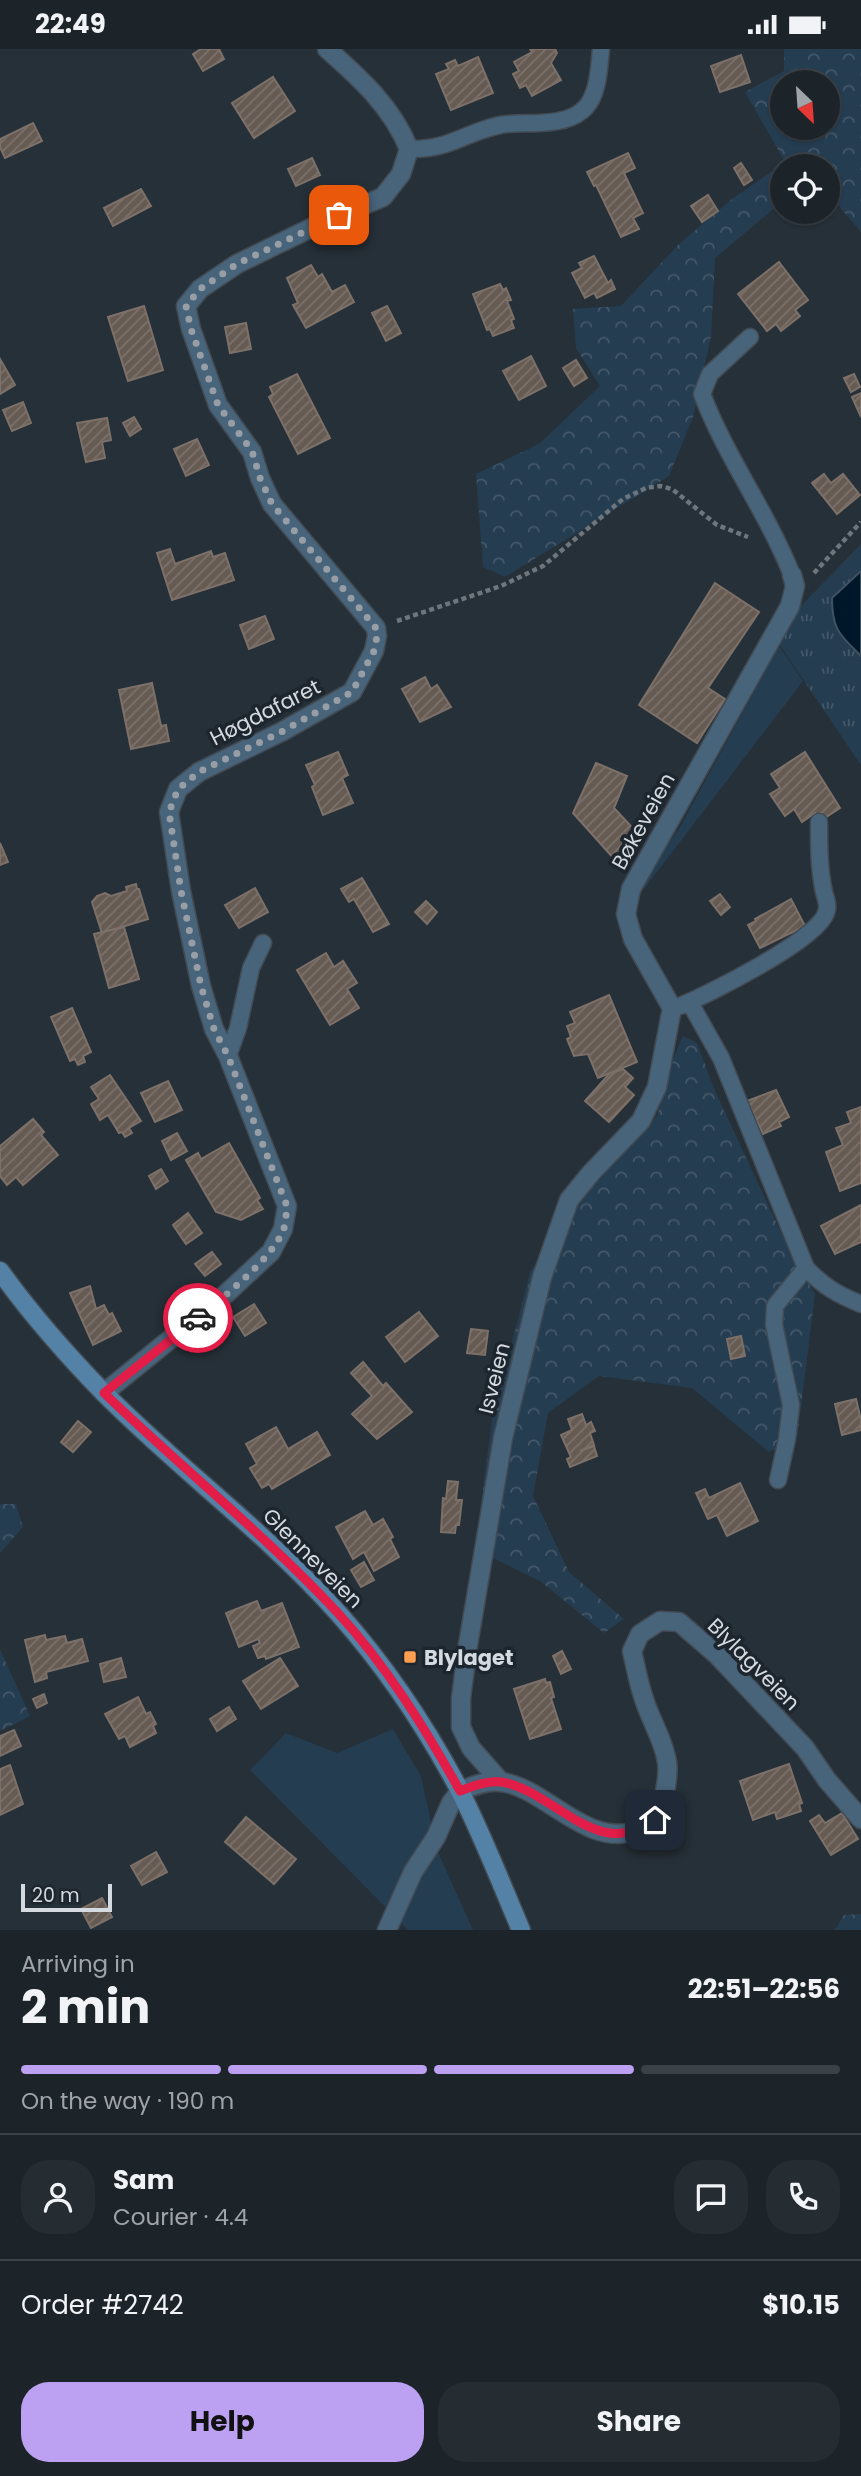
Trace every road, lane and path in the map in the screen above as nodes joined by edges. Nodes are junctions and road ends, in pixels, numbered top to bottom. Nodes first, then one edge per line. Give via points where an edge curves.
1 (327, 49) edge
2 (601, 49) edge
3 (409, 149) junction
4 (750, 337) dead end
5 (861, 522) edge
6 (781, 547) junction
7 (793, 581) junction
8 (376, 628) junction
9 (819, 822) dead end
10 (263, 943) dead end
11 (680, 1005) junction
12 (228, 1056) junction
13 (806, 1268) junction
14 (0, 1271) edge
15 (861, 1304) edge
16 (104, 1393) junction
17 (778, 1480) dead end
18 (501, 1782) junction
19 (460, 1791) junction
20 (861, 1819) edge
21 (387, 1930) edge
22 (522, 1930) edge

1 - 3 street via 381,100
2 - 3 lane via 593,98 579,116 495,126 442,146
3 - 8 street via 401,174 383,197 237,264 200,289 186,306 218,405 252,451 272,504
4 - 6 lane via 710,374 702,394 716,430
5 - 7 path via 815,572
6 - 7 lane
6 - 8 path via 729,531 672,489 646,488 623,499 543,566 501,586
7 - 11 street, Bøkeveien via 790,606 631,889 626,914 633,939
8 - 12 street, Høgdafaret via 374,651 352,692 199,772 174,796 169,812 193,953 214,1029
9 - 11 lane via 820,871 827,906 818,927 785,951
10 - 12 lane via 251,968
11 - 13 lane, Bøkeveien via 694,1010 721,1058
11 - 18 street, Isveien via 657,1087 641,1121 569,1200 542,1277 503,1438 461,1698 461,1727 471,1748
12 - 16 street, Høgdafaret via 287,1206 283,1229 271,1252 227,1293
13 - 15 lane, Bøkeveien via 836,1295
13 - 17 lane via 775,1306 774,1325 791,1405
14 - 16 main road, Glenneveien via 61,1348
16 - 19 main road, Glenneveien via 337,1612 404,1699
18 - 19 street via 475,1784
18 - 20 street, Blylagveien via 586,1825 617,1834 655,1820 668,1766 632,1651 640,1634 660,1621 679,1622 717,1655 805,1748
19 - 21 street
19 - 22 main road, Glenneveien

